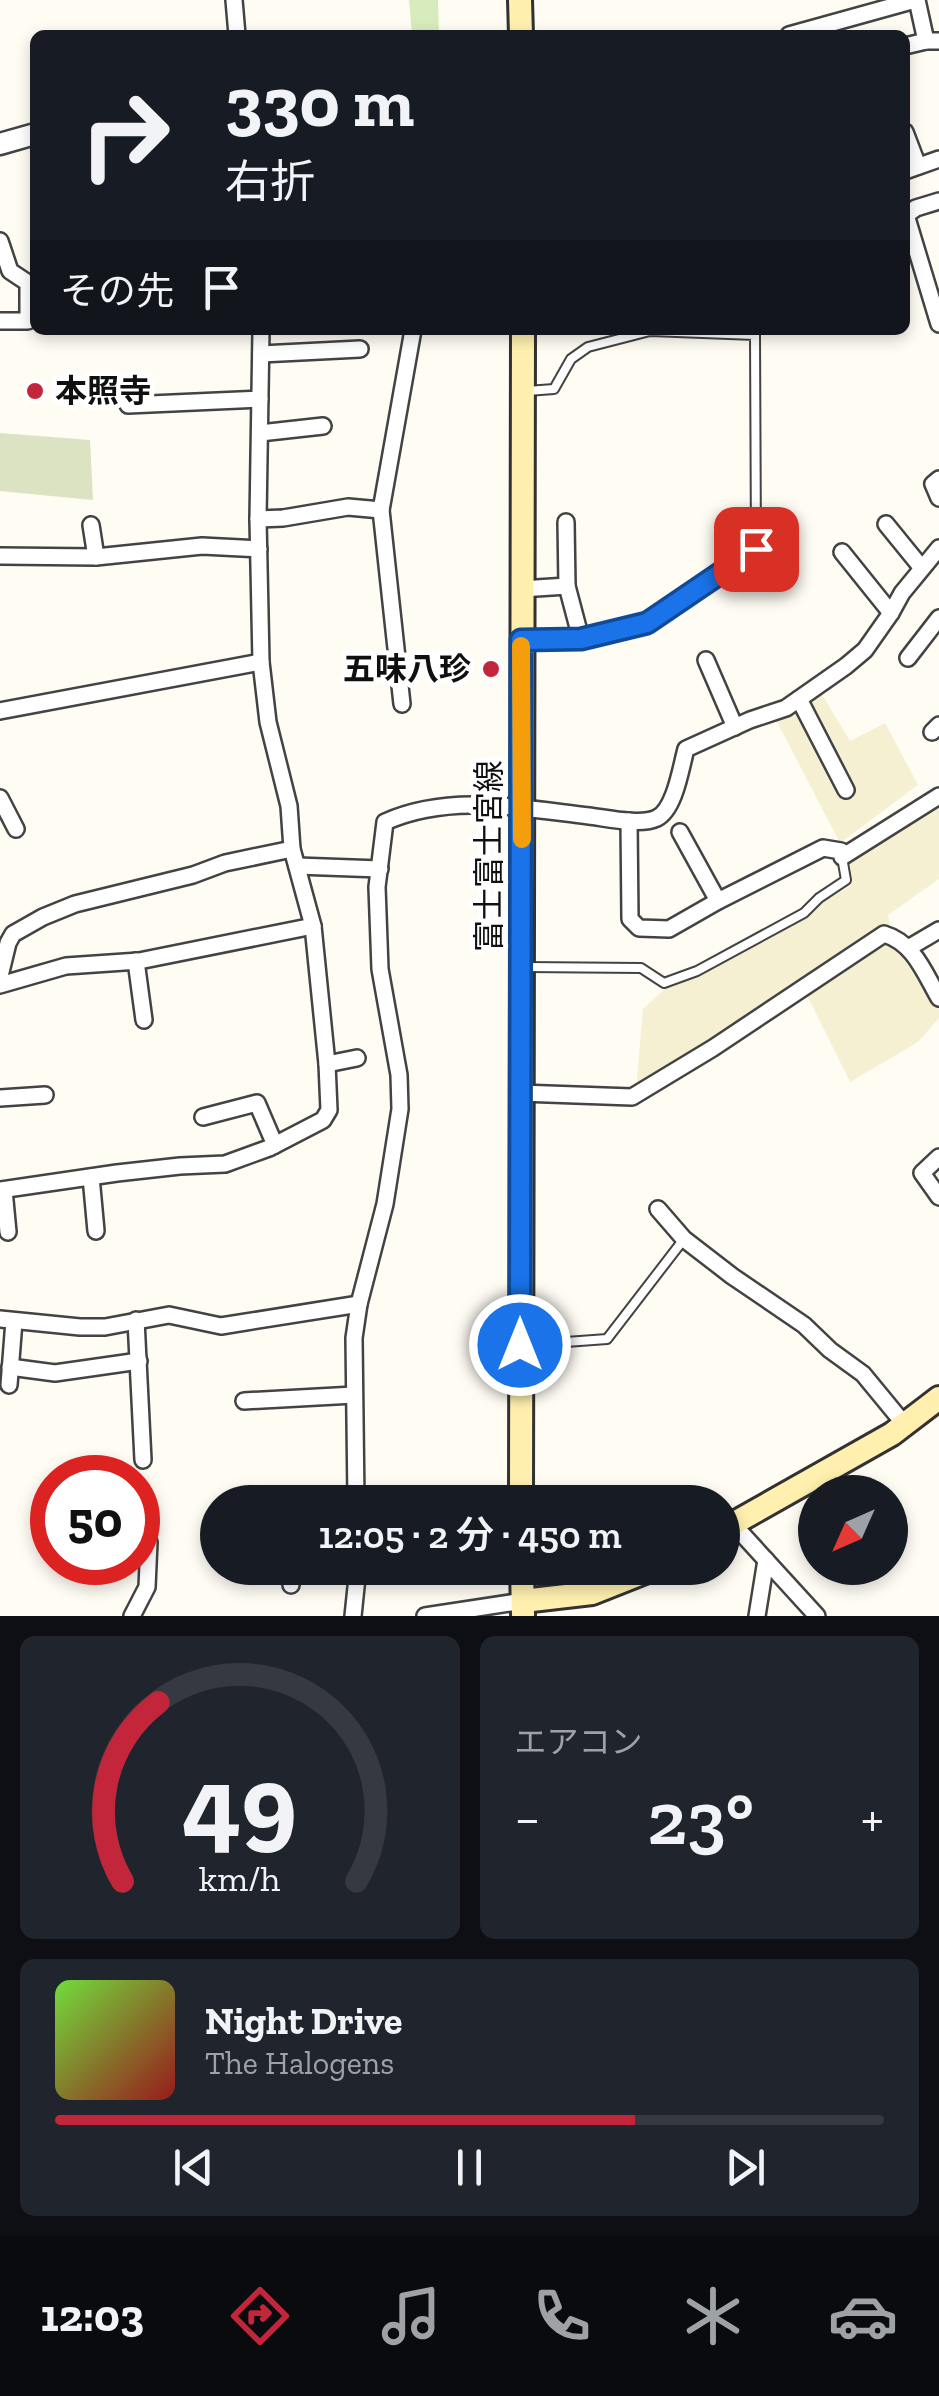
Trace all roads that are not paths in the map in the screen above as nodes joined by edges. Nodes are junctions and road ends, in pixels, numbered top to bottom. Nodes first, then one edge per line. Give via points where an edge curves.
1 (234, 0) edge
2 (520, 0) edge
3 (916, 0) edge
4 (237, 30) edge
5 (520, 30) edge
6 (807, 30) edge
7 (932, 41) edge
8 (30, 135) edge
9 (0, 144) edge
10 (939, 159) edge
11 (912, 169) edge
12 (939, 201) edge
13 (910, 213) edge
14 (910, 229) edge
15 (0, 240) edge
16 (0, 321) edge
17 (939, 324) edge
18 (261, 335) edge
19 (412, 335) edge
20 (523, 335) edge
21 (633, 335) edge
22 (756, 335) edge
23 (360, 349) dead end
24 (261, 354) junction
25 (524, 392) junction
26 (260, 399) junction
27 (128, 405) dead end
28 (323, 426) dead end
29 (260, 433) junction
30 (939, 479) edge
31 (939, 498) edge
32 (380, 510) junction
33 (258, 519) junction
34 (566, 522) dead end
35 (886, 524) dead end
36 (91, 525) dead end
37 (939, 548) edge
38 (258, 550) junction
39 (842, 552) dead end
40 (0, 556) edge
41 (96, 557) junction
42 (921, 567) junction
43 (567, 586) junction
44 (521, 589) junction
45 (890, 613) junction
46 (939, 618) edge
47 (581, 639) junction
48 (521, 640) junction
49 (908, 658) dead end
50 (706, 660) dead end
51 (261, 662) junction
52 (800, 700) junction
53 (402, 704) dead end
54 (0, 710) edge
55 (735, 727) junction
56 (846, 790) dead end
57 (939, 796) edge
58 (0, 798) edge
59 (522, 808) junction
60 (629, 821) junction
61 (16, 829) dead end
62 (680, 832) dead end
63 (292, 849) junction
64 (842, 857) junction
65 (297, 866) junction
66 (380, 869) junction
67 (718, 900) junction
68 (314, 926) junction
69 (939, 930) edge
70 (4, 943) edge
71 (910, 947) junction
72 (136, 961) junction
73 (520, 967) junction
74 (0, 976) edge
75 (0, 985) edge
76 (939, 998) edge
77 (144, 1020) dead end
78 (357, 1058) dead end
79 (327, 1064) junction
80 (520, 1094) junction
81 (45, 1095) dead end
82 (0, 1098) edge
83 (203, 1117) dead end
84 (275, 1145) junction
85 (939, 1157) edge
86 (91, 1177) junction
87 (2, 1190) edge
88 (939, 1198) edge
89 (658, 1208) dead end
90 (96, 1231) dead end
91 (8, 1232) dead end
92 (684, 1239) junction
93 (360, 1304) junction
94 (7, 1320) edge
95 (136, 1320) junction
96 (520, 1345) junction
97 (138, 1360) junction
98 (10, 1367) junction
99 (9, 1386) dead end
100 (354, 1394) junction
101 (939, 1398) edge
102 (244, 1401) dead end
103 (905, 1425) junction
104 (143, 1455) edge
105 (356, 1485) edge
106 (521, 1485) edge
107 (740, 1520) edge
108 (740, 1537) edge
109 (766, 1560) junction
110 (147, 1585) edge
111 (356, 1585) edge
112 (595, 1585) edge
113 (612, 1585) edge
114 (594, 1592) junction
115 (523, 1608) edge
116 (432, 1615) edge
117 (132, 1616) edge
118 (353, 1616) edge
119 (757, 1616) edge
120 (816, 1616) edge

1 - 4 street
2 - 5 main road
3 - 6 street
3 - 7 street
8 - 9 street
10 - 11 street
12 - 13 street
14 - 17 street
15 - 16 street via 10,271 28,283 28,321
18 - 24 street
19 - 32 street
20 - 25 main road, 富士富士宮線
21 - 25 lane via 588,346 571,359 554,388
22 - 47 lane via 756,549 647,623
23 - 24 street
24 - 26 street
25 - 44 main road, 富士富士宮線
26 - 27 street
26 - 29 street
28 - 29 street
29 - 33 street
30 - 31 street via 932,484
32 - 33 street via 348,507
32 - 53 street
33 - 38 street
34 - 43 street
35 - 42 street
36 - 41 street
37 - 42 street
38 - 41 street via 202,546
38 - 51 street
39 - 45 street
40 - 41 street
42 - 45 street
43 - 44 street
43 - 47 street
44 - 48 main road, 富士富士宮線
45 - 52 street via 864,650
46 - 49 street
47 - 48 lane
48 - 59 main road, 富士富士宮線
50 - 55 street
51 - 54 street
51 - 63 street
52 - 55 street
52 - 56 street
55 - 60 street via 686,748 670,806 656,818
57 - 64 street
58 - 61 street
59 - 60 street
59 - 66 street via 444,806 398,816 385,822
59 - 73 main road, 富士富士宮線
60 - 67 street via 630,919 639,928 670,929
62 - 67 street
63 - 65 street
63 - 70 street via 75,904
64 - 67 street via 842,851 823,848
64 - 73 lane via 846,880 804,913 664,983 641,968
65 - 66 street
65 - 68 street
66 - 93 street via 380,969 400,1109
68 - 72 street
68 - 79 street
69 - 71 street
70 - 74 street
71 - 76 street
71 - 80 street via 884,934 632,1098
72 - 75 street via 66,966
72 - 77 street
73 - 80 main road, 富士富士宮線
78 - 79 street
79 - 84 street via 329,1110 323,1120
80 - 96 main road, 富士富士宮線
81 - 82 street
83 - 84 street via 257,1103
84 - 86 street via 226,1164
85 - 88 street via 922,1174
86 - 87 street
86 - 90 street
87 - 91 street
89 - 92 street
92 - 96 lane via 607,1339
92 - 103 street via 864,1374
93 - 95 street via 220,1326 168,1315
93 - 100 street
94 - 95 street via 105,1327
94 - 98 street
95 - 97 street
96 - 106 main road, 富士富士宮線
97 - 98 street via 55,1372
97 - 104 street
98 - 99 street
100 - 102 street
100 - 105 street
101 - 103 main road
103 - 107 main road
108 - 109 street
109 - 119 street
109 - 120 street
110 - 117 street
111 - 118 street
112 - 114 street
113 - 114 main road
114 - 115 main road
115 - 116 street

